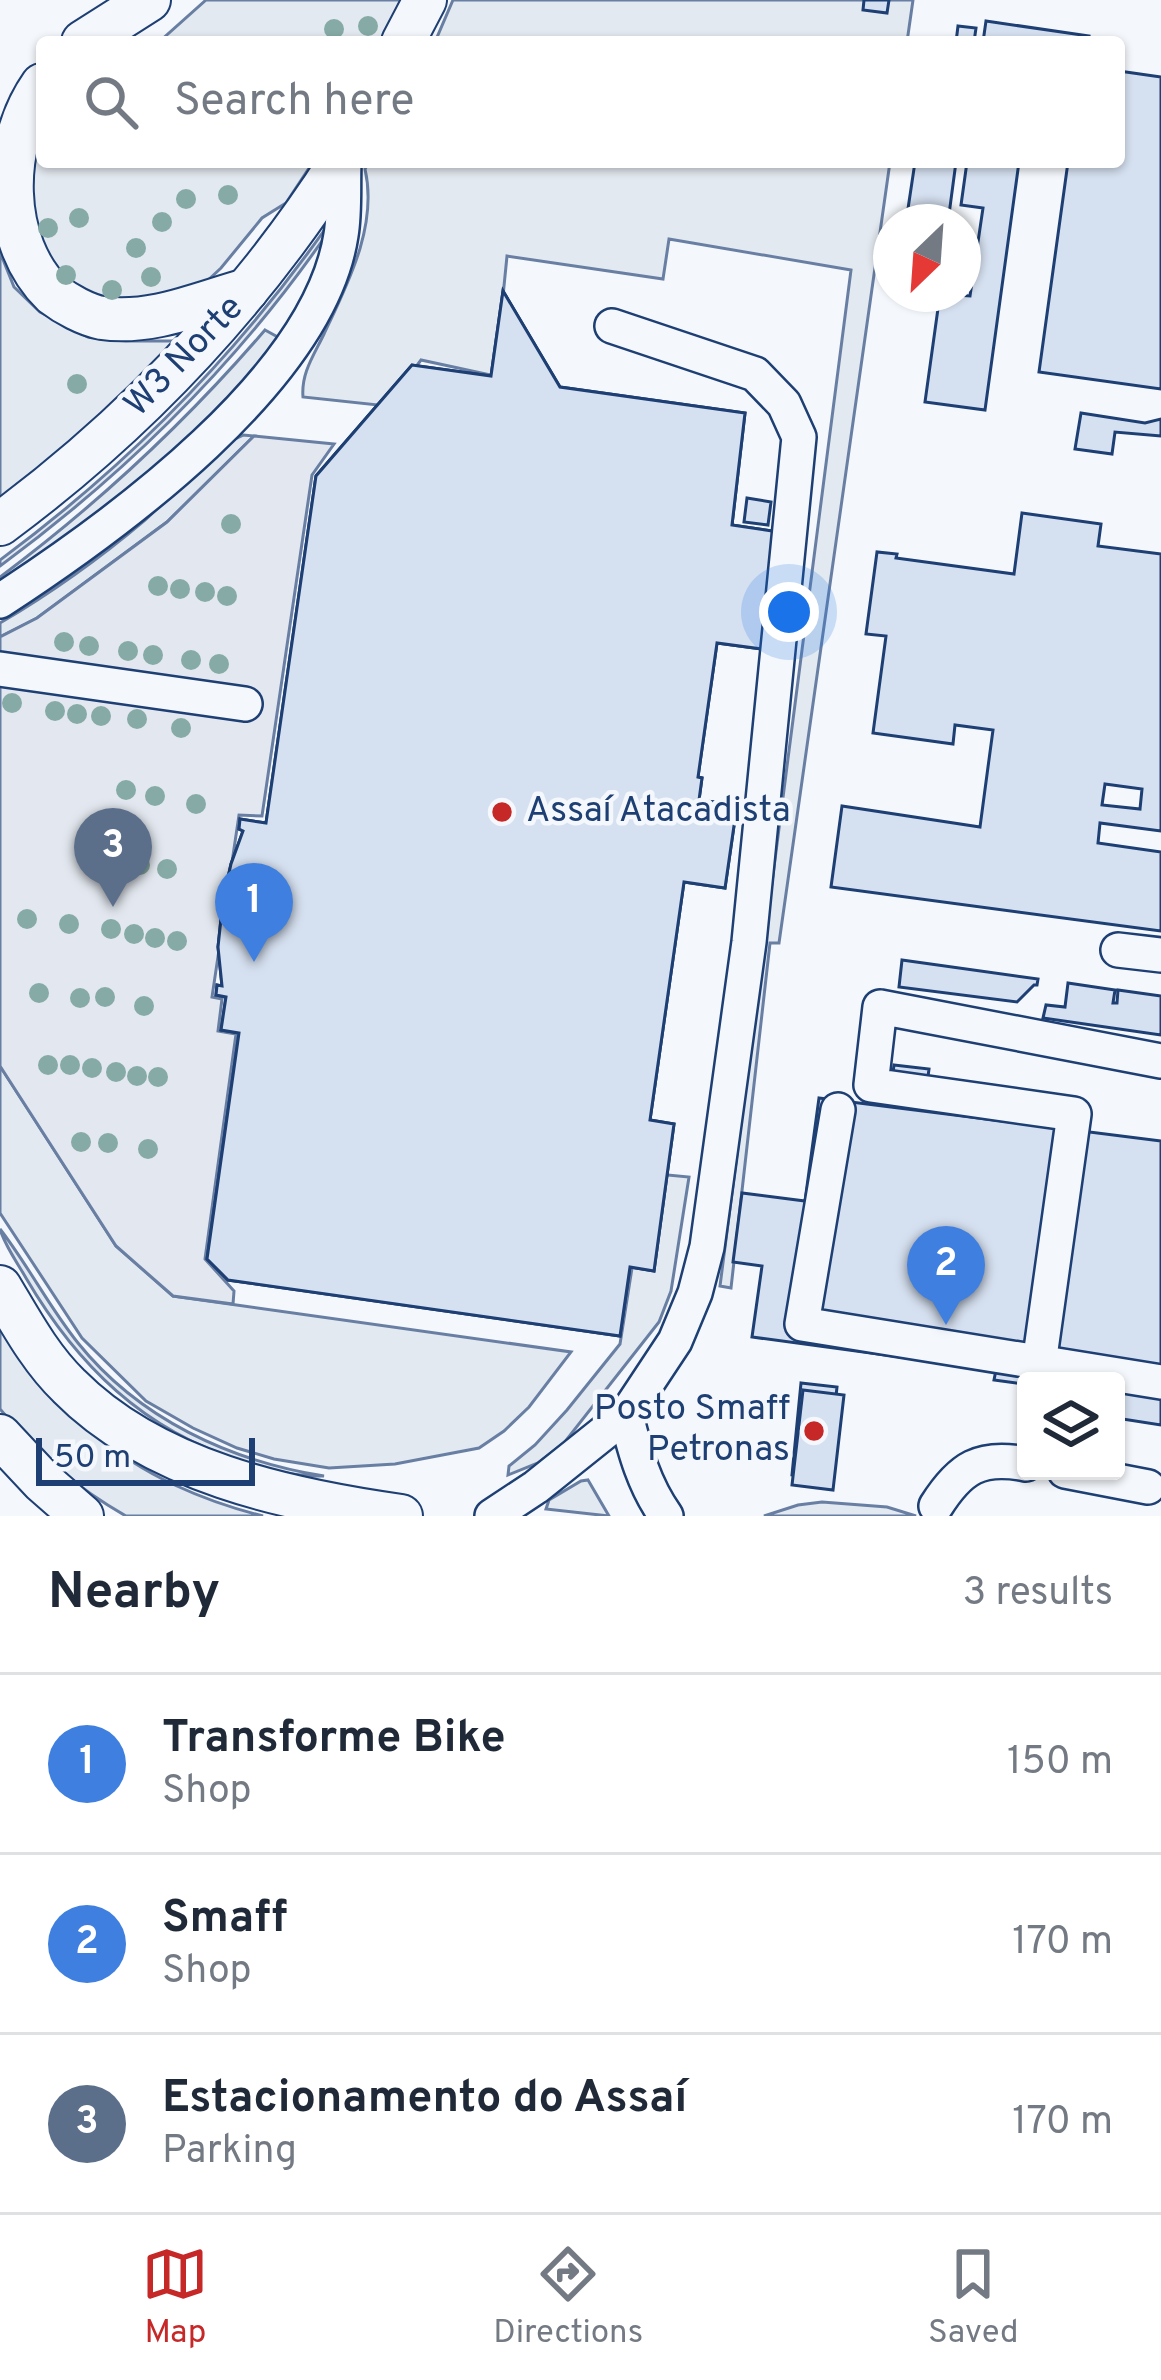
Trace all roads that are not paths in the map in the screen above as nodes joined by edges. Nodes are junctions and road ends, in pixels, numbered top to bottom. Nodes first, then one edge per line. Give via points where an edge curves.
1 (149, 0) edge
2 (425, 0) edge
3 (92, 36) edge
4 (406, 36) edge
5 (36, 70) edge
6 (0, 91) edge
7 (36, 95) edge
8 (338, 168) edge
9 (342, 168) edge
10 (250, 289) junction
11 (612, 326) dead end
12 (0, 524) edge
13 (0, 601) edge
14 (0, 669) edge
15 (245, 704) dead end
16 (1118, 950) dead end
17 (1161, 955) edge
18 (1161, 1061) edge
19 (838, 1109) dead end
20 (0, 1287) edge
21 (1039, 1364) junction
22 (1161, 1382) edge
23 (626, 1415) junction
24 (0, 1436) edge
25 (1017, 1462) edge
26 (1096, 1480) edge
27 (1150, 1496) edge
28 (936, 1506) dead end
29 (82, 1516) edge
30 (401, 1516) edge
31 (492, 1516) edge
32 (665, 1516) edge

1 - 3 main road
2 - 4 main road
5 - 6 main road
7 - 10 main road via 8,156 7,218 38,282 99,318 149,319
8 - 10 main road, W3 Norte
9 - 13 lane via 341,236 297,343 241,410 158,485
10 - 12 main road, W3 Norte via 134,412
11 - 23 lane via 754,374 784,404 799,436 749,942 707,1247 675,1341
14 - 15 lane
16 - 17 lane
18 - 21 lane via 880,1007 871,1085 1074,1114
19 - 21 lane via 802,1324
20 - 30 main road via 69,1387 157,1450 337,1507
21 - 22 lane
23 - 31 lane
23 - 32 lane via 636,1458
24 - 29 main road
25 - 28 lane via 971,1465
26 - 27 lane

